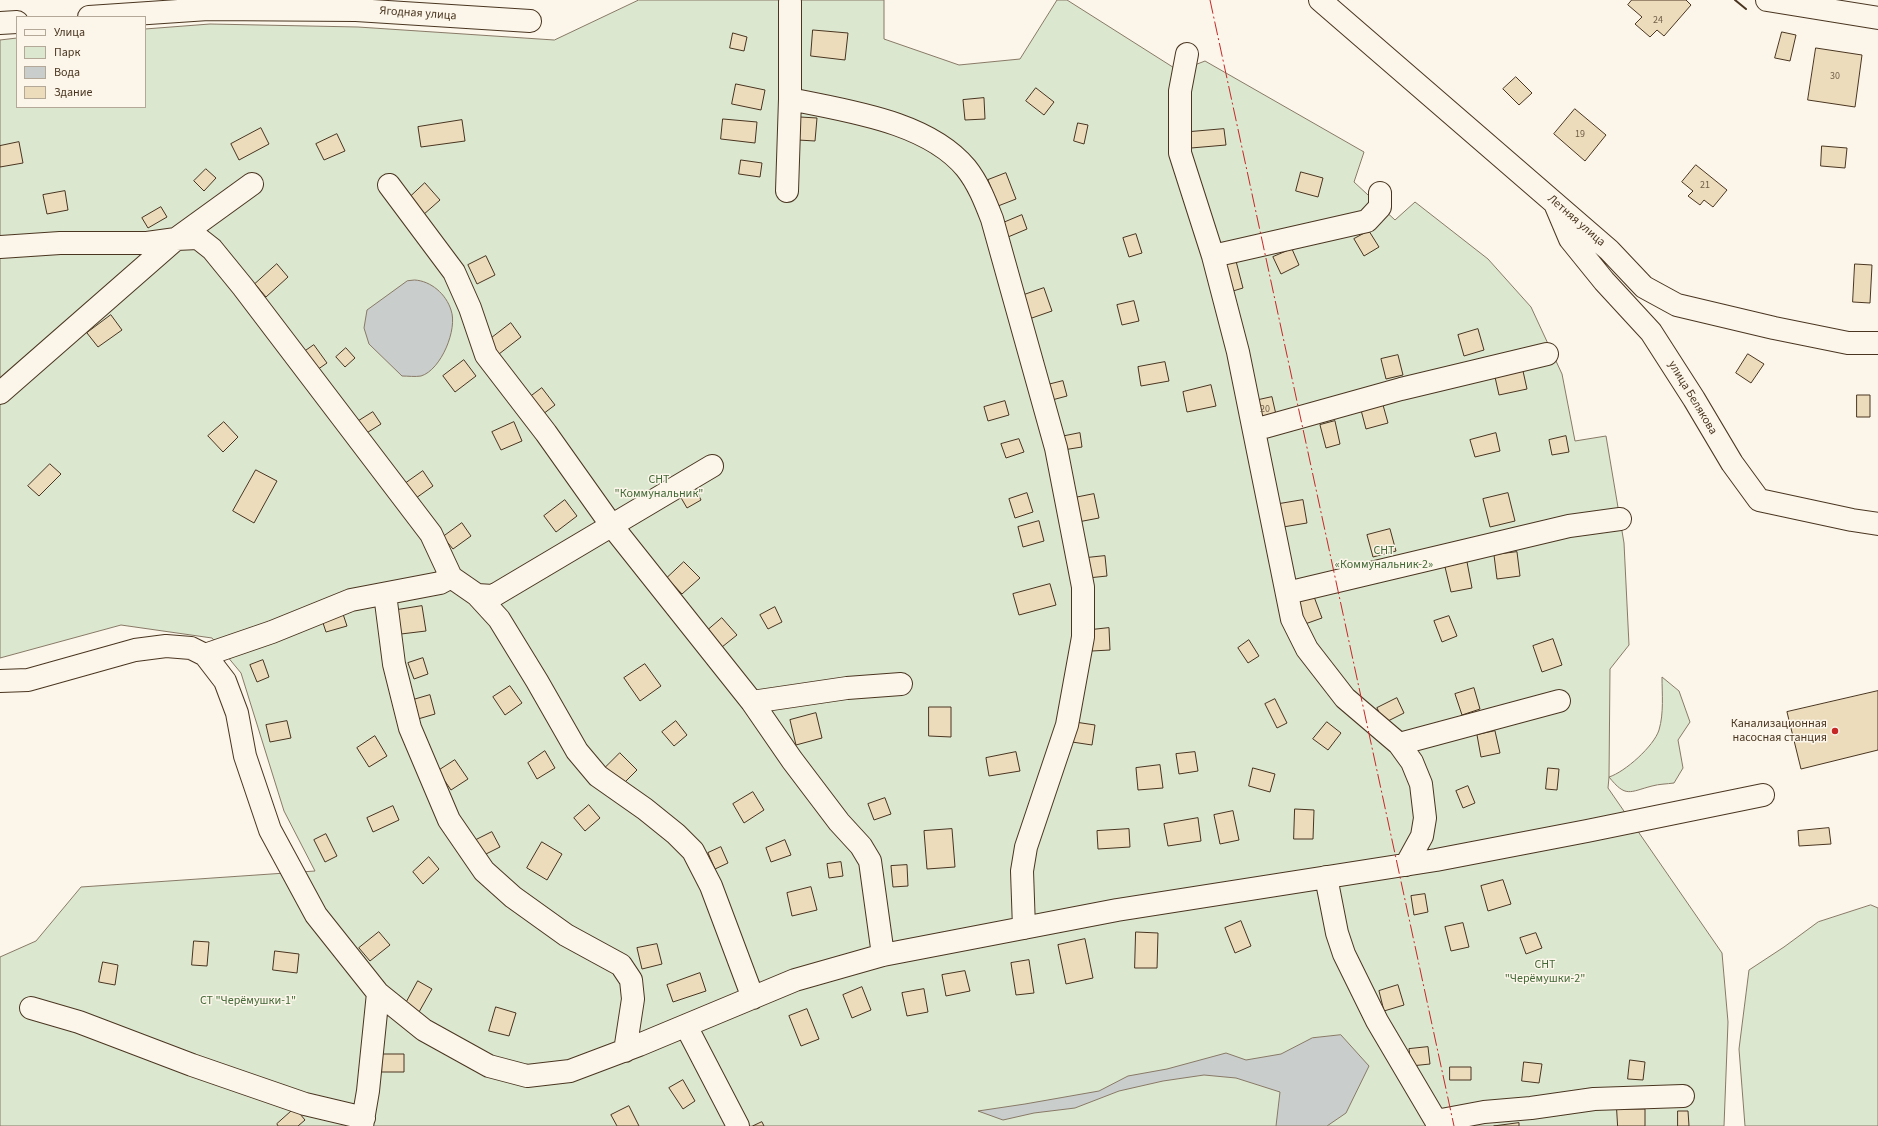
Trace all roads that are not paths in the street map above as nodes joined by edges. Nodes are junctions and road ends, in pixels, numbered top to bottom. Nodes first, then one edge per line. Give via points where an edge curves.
1 (1320, 0) edge
2 (1767, 0) edge
3 (790, 2) dead end
4 (104, 16) edge
5 (1878, 18) edge
6 (530, 21) dead end
7 (16, 22) edge
8 (0, 23) edge
9 (1187, 54) dead end
10 (790, 99) junction
11 (252, 184) dead end
12 (389, 185) dead end
13 (787, 191) dead end
14 (1380, 193) dead end
15 (1553, 200) junction
16 (176, 239) junction
17 (0, 247) edge
18 (1212, 256) junction
19 (1878, 343) edge
20 (1547, 354) dead end
21 (0, 393) edge
22 (1254, 430) junction
23 (712, 466) dead end
24 (1620, 519) dead end
25 (1878, 524) edge
26 (612, 526) junction
27 (451, 577) junction
28 (1287, 593) junction
29 (385, 594) junction
30 (477, 595) junction
31 (205, 655) junction
32 (0, 681) edge
33 (902, 684) dead end
34 (1559, 701) dead end
35 (752, 702) junction
36 (1399, 744) junction
37 (1763, 794) dead end
38 (1406, 865) junction
39 (1326, 877) junction
40 (1024, 928) junction
41 (883, 956) junction
42 (378, 993) junction
43 (753, 998) junction
44 (30, 1008) dead end
45 (686, 1026) junction
46 (625, 1050) junction
47 (1683, 1096) dead end
48 (363, 1122) edge
49 (1438, 1123) edge
50 (738, 1126) edge

1 - 15 street, Летняя улица
2 - 5 street
3 - 10 street
4 - 6 street, Ягодная улица via 208,9 356,10
7 - 8 street
9 - 18 street via 1180,91 1180,153
10 - 13 street
10 - 40 street via 856,113 911,130 948,150 966,168 980,188 992,219 1056,448 1084,587 1083,637 1067,725 1026,848 1022,871
11 - 16 street
12 - 26 street via 454,272 486,355 546,433
14 - 18 street via 1380,207 1367,221
15 - 19 street, Летняя улица via 1609,250 1644,287 1677,305 1848,343
15 - 25 street, улица Белякова via 1570,239 1651,332 1732,463 1759,500
16 - 17 street via 147,243 60,243
16 - 21 street
16 - 27 street via 198,238 212,249 244,287 431,534
18 - 22 street via 1238,352
20 - 22 street via 1401,389
22 - 28 street
23 - 26 street
24 - 28 street via 1569,526
26 - 30 street via 493,596
26 - 35 street
27 - 29 street via 440,583
27 - 30 street
28 - 36 street via 1292,619 1307,649 1344,698
29 - 31 street via 351,600 272,632
29 - 46 street via 394,664 410,728 449,820 484,871 512,897 566,935 621,965 631,980 633,999
30 - 43 street via 499,620 577,751 598,776 645,809 693,851 711,886
31 - 32 street via 191,648 150,648 28,680
31 - 42 street via 225,680 238,713 245,756 270,830 316,915
33 - 35 street via 847,688
34 - 36 street
35 - 41 street via 792,760 839,822 861,846 870,861
36 - 38 street via 1412,762 1421,784 1425,818 1422,836
37 - 38 street via 1580,833
38 - 39 street
39 - 40 street via 1117,910
39 - 49 street via 1337,933 1344,954 1377,1021
40 - 41 street
41 - 43 street via 795,980
42 - 46 street via 424,1030 489,1066 526,1076 570,1071
42 - 48 street
43 - 45 street
44 - 48 street via 79,1022 192,1065
45 - 46 street
45 - 50 street
47 - 49 street via 1594,1099 1484,1112

